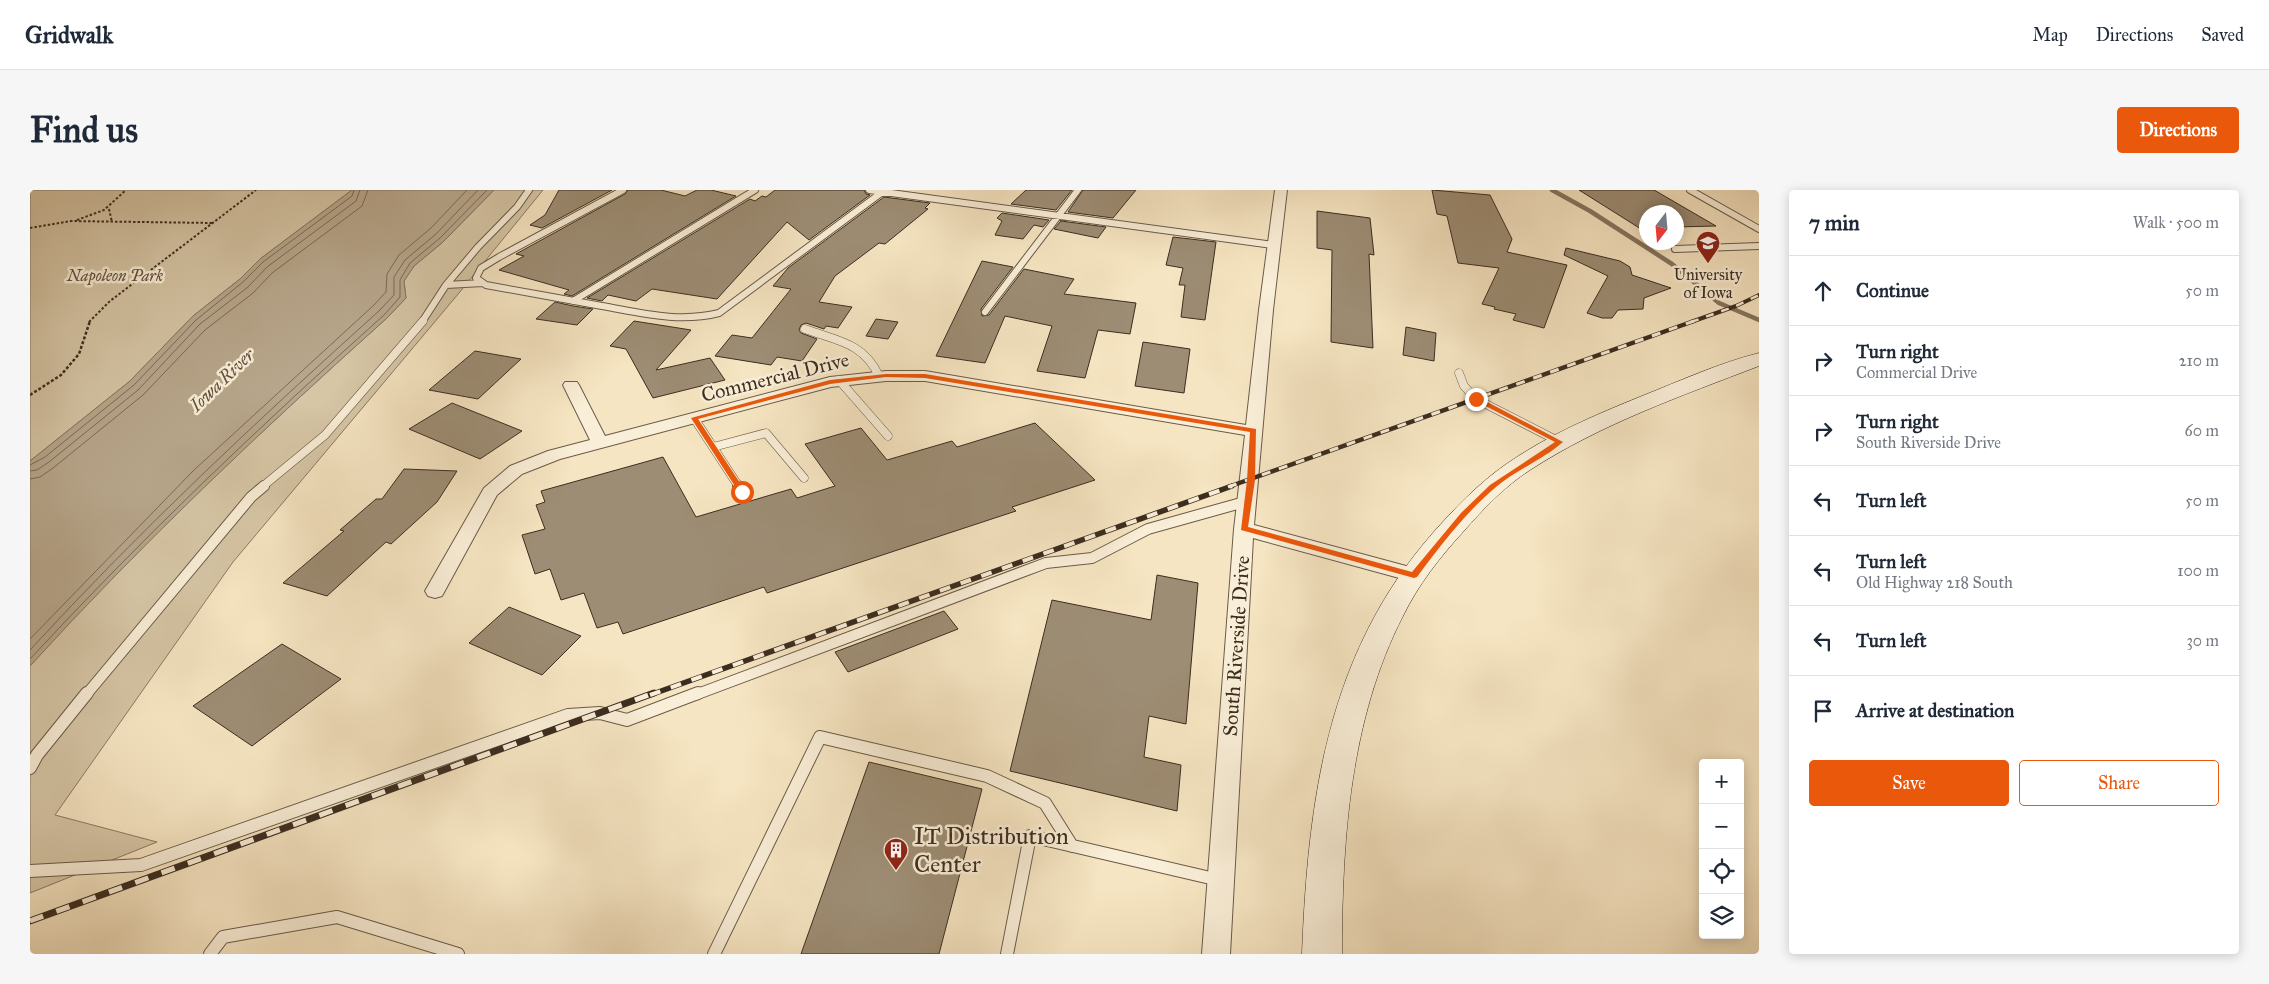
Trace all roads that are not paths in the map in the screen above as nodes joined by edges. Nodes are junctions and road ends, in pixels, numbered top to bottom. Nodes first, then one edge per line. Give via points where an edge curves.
1 (529, 190) edge
2 (623, 190) edge
3 (756, 190) edge
4 (869, 190) edge
5 (1078, 190) edge
6 (1281, 190) edge
7 (1690, 190) edge
8 (883, 191) edge
9 (613, 193) edge
10 (1058, 216) junction
11 (1759, 230) edge
12 (1273, 245) junction
13 (1759, 246) edge
14 (1684, 249) edge
15 (482, 283) junction
16 (446, 286) junction
17 (573, 301) junction
18 (985, 312) dead end
19 (805, 329) dead end
20 (1759, 359) edge
21 (1459, 373) dead end
22 (879, 376) junction
23 (839, 380) junction
24 (571, 385) dead end
25 (694, 418) junction
26 (1254, 431) junction
27 (888, 436) dead end
28 (1560, 442) junction
29 (600, 443) junction
30 (713, 447) junction
31 (804, 478) dead end
32 (742, 492) dead end
33 (1248, 501) junction
34 (1244, 529) junction
35 (1414, 575) junction
36 (435, 591) dead end
37 (30, 768) edge
38 (1072, 846) junction
39 (30, 871) edge
40 (1221, 881) junction
41 (210, 954) edge
42 (458, 954) edge
43 (714, 954) edge
44 (1007, 954) edge
45 (1216, 954) edge
46 (1322, 954) edge

1 - 16 lane
2 - 9 lane
3 - 17 lane
4 - 8 lane
5 - 10 lane
6 - 12 street, South Riverside Drive
7 - 11 lane
8 - 10 lane
8 - 17 lane via 720,313 704,318 674,319
9 - 15 lane via 481,268 476,278
10 - 12 lane
10 - 18 lane
12 - 26 street, South Riverside Drive
13 - 14 lane
15 - 16 lane
15 - 17 lane
16 - 37 lane via 420,326 325,435 239,512 138,630
19 - 22 lane via 861,350 870,357
20 - 28 main road via 1600,422
21 - 28 lane via 1464,386 1476,399
22 - 23 street, Commercial Drive
22 - 26 street, Commercial Drive via 925,376
23 - 25 street, Commercial Drive
23 - 27 lane
24 - 29 street
25 - 29 street, Commercial Drive
25 - 30 lane
26 - 33 street, South Riverside Drive
28 - 35 main road via 1493,486 1464,514
29 - 36 street, Commercial Drive via 534,461 502,480 481,505
30 - 31 lane via 766,433
30 - 32 lane
33 - 34 street, South Riverside Drive
33 - 39 lane via 1148,529 1092,558 1046,563 627,720 600,713 568,715 141,866
34 - 35 street
34 - 40 street, South Riverside Drive
35 - 46 main road via 1382,627 1358,690 1343,743 1329,813 1322,893
38 - 40 lane
38 - 43 lane via 1045,803 987,776 820,737
38 - 44 lane via 1030,836
40 - 45 street, South Riverside Drive
41 - 42 lane via 223,937 337,917

